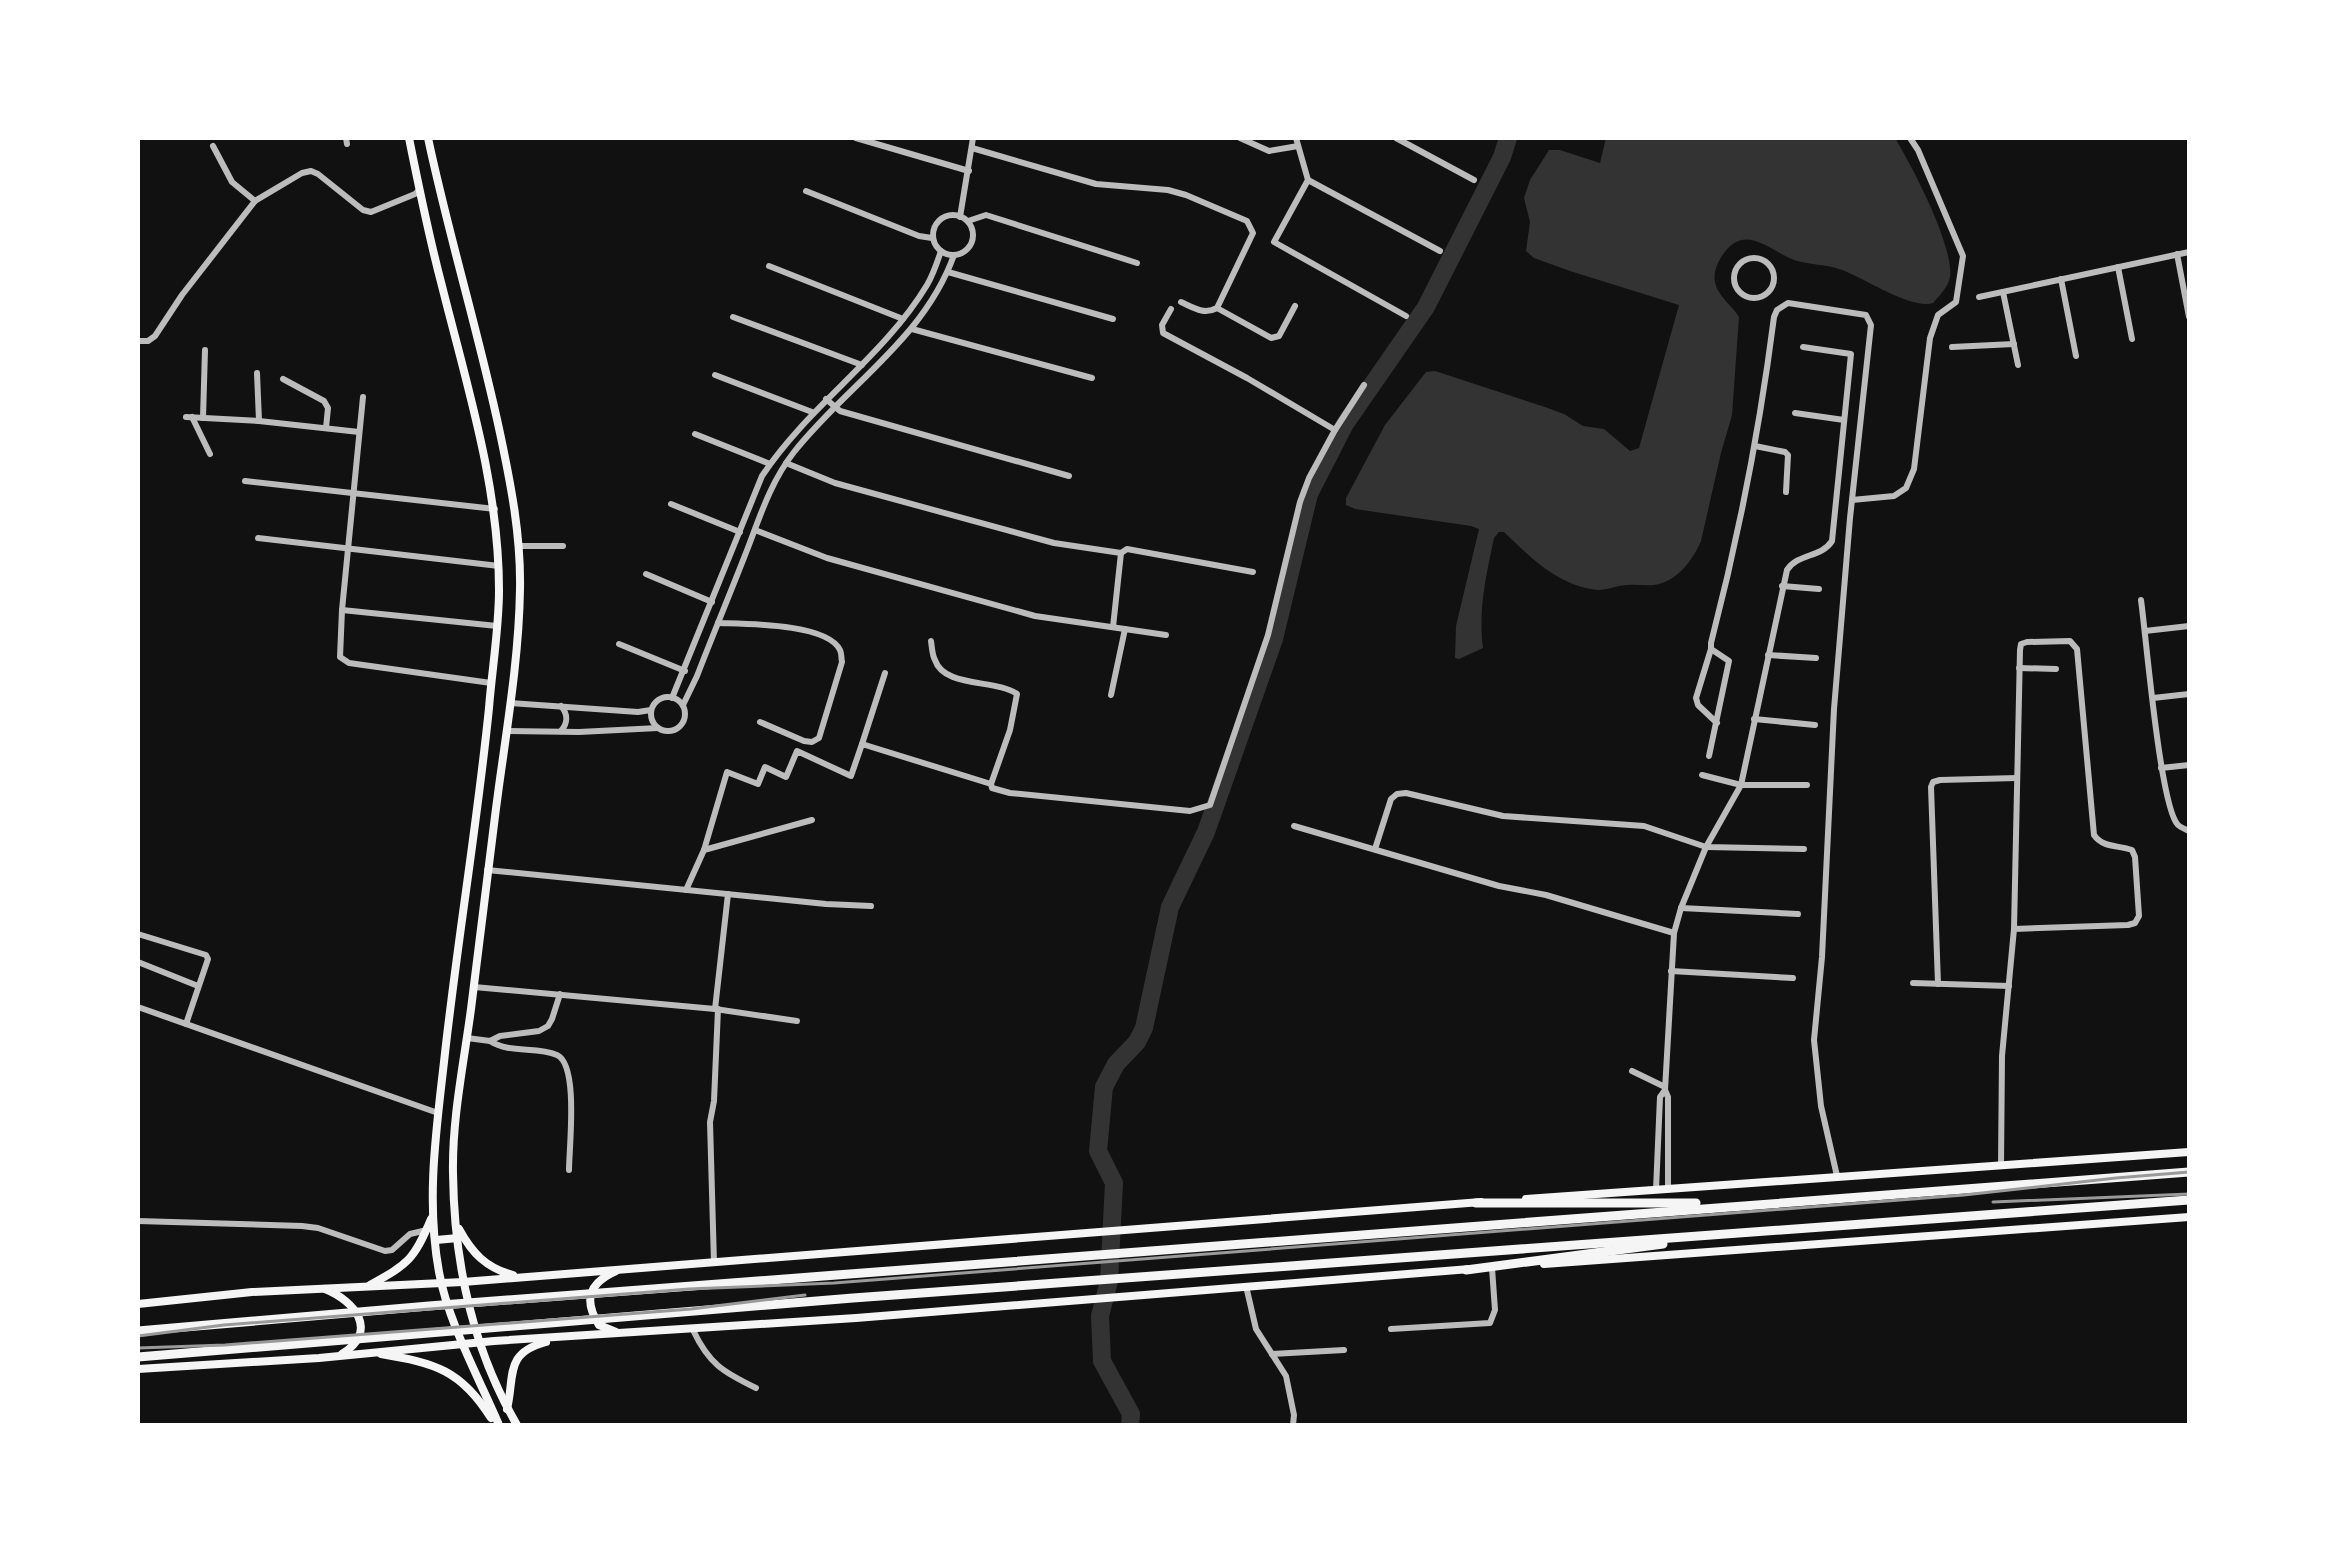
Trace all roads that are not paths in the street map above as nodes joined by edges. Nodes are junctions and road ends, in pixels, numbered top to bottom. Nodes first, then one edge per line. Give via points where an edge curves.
1 (409, 138) edge
2 (428, 138) edge
3 (856, 138) edge
4 (973, 138) edge
5 (1240, 138) edge
6 (1296, 138) edge
7 (1396, 138) edge
8 (1910, 138) edge
9 (213, 146) dead end
10 (1298, 146) junction
11 (972, 148) junction
12 (969, 171) junction
13 (1308, 180) junction
14 (1474, 180) dead end
15 (419, 190) junction
16 (806, 191) dead end
17 (255, 201) junction
18 (960, 217) junction
19 (968, 221) junction
20 (932, 238) junction
21 (941, 251) junction
22 (1440, 251) dead end
23 (2189, 252) edge
24 (2177, 254) junction
25 (954, 255) junction
26 (1137, 263) dead end
27 (769, 266) dead end
28 (2118, 267) junction
29 (948, 272) junction
30 (2061, 279) junction
31 (1769, 292) junction
32 (2003, 292) junction
33 (1979, 297) dead end
34 (1181, 302) dead end
35 (1782, 305) junction
36 (1295, 306) dead end
37 (1217, 308) junction
38 (1171, 309) dead end
39 (1406, 316) dead end
40 (733, 317) dead end
41 (2189, 317) edge
42 (903, 319) junction
43 (1113, 319) dead end
44 (912, 329) junction
45 (2132, 339) dead end
46 (138, 341) edge
47 (2014, 344) junction
48 (1803, 347) dead end
49 (1952, 347) dead end
50 (205, 350) dead end
51 (2076, 356) dead end
52 (862, 365) junction
53 (2018, 365) dead end
54 (257, 373) dead end
55 (715, 375) dead end
56 (1092, 378) dead end
57 (283, 379) dead end
58 (1364, 385) dead end
59 (363, 397) dead end
60 (826, 399) junction
61 (836, 408) junction
62 (812, 412) junction
63 (1795, 413) dead end
64 (203, 418) junction
65 (1844, 420) junction
66 (259, 421) junction
67 (326, 428) junction
68 (1335, 430) junction
69 (359, 432) junction
70 (695, 434) dead end
71 (1755, 446) junction
72 (210, 454) dead end
73 (786, 463) junction
74 (770, 464) junction
75 (1069, 476) dead end
76 (245, 481) dead end
77 (1786, 492) dead end
78 (354, 493) junction
79 (1852, 500) junction
80 (671, 504) dead end
81 (495, 509) junction
82 (755, 530) junction
83 (740, 532) junction
84 (258, 538) dead end
85 (519, 546) junction
86 (563, 546) dead end
87 (348, 550) junction
88 (1121, 553) junction
89 (499, 566) junction
90 (1253, 572) dead end
91 (646, 574) dead end
92 (1782, 586) junction
93 (1819, 589) dead end
94 (2141, 600) dead end
95 (712, 602) junction
96 (342, 610) junction
97 (718, 623) junction
98 (497, 626) junction
99 (2189, 626) edge
100 (1113, 627) junction
101 (1125, 629) junction
102 (2145, 631) junction
103 (1166, 635) dead end
104 (931, 641) dead end
105 (619, 644) dead end
106 (1711, 649) junction
107 (1768, 655) junction
108 (1816, 658) dead end
109 (2019, 668) junction
110 (2056, 669) dead end
111 (685, 671) junction
112 (885, 673) dead end
113 (491, 683) junction
114 (2189, 694) edge
115 (1111, 695) dead end
116 (672, 698) junction
117 (2153, 698) junction
118 (510, 703) junction
119 (683, 705) junction
120 (561, 706) junction
121 (651, 710) junction
122 (1754, 719) junction
123 (760, 722) dead end
124 (1717, 723) junction
125 (1815, 725) dead end
126 (658, 728) junction
127 (508, 731) junction
128 (560, 732) junction
129 (862, 744) junction
130 (1709, 756) dead end
131 (2189, 765) edge
132 (2161, 768) junction
133 (1702, 775) dead end
134 (2017, 778) junction
135 (991, 784) junction
136 (1741, 785) junction
137 (1807, 785) dead end
138 (812, 820) dead end
139 (1294, 826) dead end
140 (2189, 831) edge
141 (1706, 847) junction
142 (1375, 849) junction
143 (1804, 849) dead end
144 (704, 850) junction
145 (487, 870) junction
146 (686, 890) junction
147 (728, 894) junction
148 (871, 906) dead end
149 (1681, 908) junction
150 (1798, 914) dead end
151 (2014, 929) junction
152 (1674, 933) junction
153 (138, 934) edge
154 (138, 962) edge
155 (1671, 971) junction
156 (1793, 978) dead end
157 (1913, 983) dead end
158 (1938, 984) junction
159 (198, 986) junction
160 (2009, 986) junction
161 (474, 987) junction
162 (560, 994) junction
163 (138, 1007) edge
164 (717, 1009) junction
165 (797, 1021) dead end
166 (186, 1024) junction
167 (467, 1038) junction
168 (490, 1041) junction
169 (1632, 1071) dead end
170 (1665, 1089) junction
171 (438, 1113) junction
172 (2189, 1152) edge
173 (2001, 1165) junction
174 (569, 1170) dead end
175 (2189, 1172) edge
176 (1837, 1176) junction
177 (1668, 1189) junction
178 (1656, 1190) junction
179 (2189, 1200) edge
180 (1476, 1203) junction
181 (1764, 1203) junction
182 (433, 1215) junction
183 (2189, 1217) edge
184 (138, 1221) edge
185 (457, 1224) junction
186 (427, 1230) junction
187 (1766, 1231) junction
188 (458, 1238) junction
189 (436, 1240) junction
190 (714, 1263) junction
191 (1492, 1268) junction
192 (629, 1269) junction
193 (1466, 1270) junction
194 (519, 1277) junction
195 (463, 1282) junction
196 (441, 1283) junction
197 (369, 1286) junction
198 (1246, 1286) junction
199 (320, 1288) junction
200 (138, 1304) edge
201 (1391, 1329) dead end
202 (693, 1330) junction
203 (138, 1331) edge
204 (628, 1333) junction
205 (587, 1335) junction
206 (464, 1344) junction
207 (478, 1344) junction
208 (1344, 1350) dead end
209 (366, 1352) junction
210 (1272, 1354) junction
211 (138, 1357) edge
212 (332, 1357) junction
213 (138, 1369) edge
214 (756, 1388) dead end
215 (507, 1409) junction
216 (498, 1425) edge
217 (517, 1425) edge
218 (1293, 1425) edge

1 - 15 main road
2 - 85 main road via 487,369
3 - 12 street
4 - 11 street
5 - 10 street via 1269,151
6 - 10 street
7 - 14 street
8 - 79 street via 1963,256 1956,302 1938,315 1930,338 1914,469 1906,488 1894,496
9 - 17 street via 232,182
10 - 13 street
11 - 12 street
11 - 37 street via 1096,184 1168,190 1247,221 1253,233
12 - 18 street
13 - 22 street
13 - 39 street via 1274,242
15 - 17 street via 371,212 311,171
15 - 81 main road
16 - 20 street
17 - 46 street via 155,336
18 - 19 street
18 - 20 street via 944,217
19 - 25 street via 972,241
19 - 26 street via 992,217
20 - 21 street
21 - 25 street
21 - 42 street via 928,283
23 - 24 street
24 - 28 street
24 - 41 street
25 - 29 street
27 - 42 street
28 - 30 street
28 - 45 street
29 - 43 street
29 - 44 street
30 - 32 street
30 - 51 street
31 - 31 street via 1754,299 1739,292 1734,275 1739,265 1754,258 1770,265 1775,282
31 - 35 street
32 - 33 street
32 - 47 street
34 - 37 street via 1203,312
35 - 71 street via 1774,317
35 - 79 street via 1796,303 1870,319
36 - 37 street via 1279,336 1271,338
38 - 68 street via 1163,333
40 - 52 street
42 - 52 street
44 - 56 street
44 - 61 street
47 - 49 street
47 - 53 street
48 - 65 street via 1851,354
50 - 64 street
52 - 60 street
54 - 66 street
55 - 62 street
57 - 67 street via 324,401
58 - 68 street
59 - 69 street
60 - 61 street
60 - 62 street
61 - 73 street
61 - 75 street
62 - 74 street
63 - 65 street
64 - 66 street
64 - 72 street via 189,417
65 - 92 street via 1832,541 1792,563
66 - 67 street
67 - 69 street
68 - 135 street via 1300,502 1268,635 1210,805 1176,810 1010,793
69 - 78 street
70 - 74 street
71 - 77 street via 1788,455
71 - 106 street
73 - 82 street
73 - 88 street via 835,483 1054,543
74 - 83 street
76 - 78 street
78 - 81 street
78 - 87 street
79 - 176 street via 1814,1040 1821,1106
80 - 83 street
81 - 89 main road
82 - 97 street
82 - 100 street via 827,558 1035,616
83 - 95 street
84 - 87 street
85 - 86 street
85 - 118 main road
87 - 89 street
87 - 96 street
88 - 90 street via 1135,549
88 - 100 street
89 - 98 main road
91 - 95 street
92 - 93 street
92 - 107 street
94 - 102 street
95 - 111 street
96 - 98 street
96 - 113 street via 343,661
97 - 119 street
97 - 123 street via 811,631 840,650 842,662 819,738 804,741
98 - 113 main road
99 - 102 street
100 - 101 street
101 - 103 street
101 - 115 street
102 - 117 street
104 - 135 street via 942,671 1017,694
105 - 111 street
106 - 124 street via 1696,698
106 - 124 street via 1729,661
107 - 108 street
107 - 122 street
109 - 110 street
109 - 134 street
109 - 151 street via 2021,644 2074,643 2094,835 2110,846 2132,850 2139,916 2128,925
111 - 116 street
112 - 129 street
113 - 171 main road
114 - 117 street
116 - 119 street
116 - 121 street via 659,700
117 - 132 street
118 - 120 street
118 - 127 main road
119 - 126 street via 685,719 677,729
120 - 121 street
120 - 128 street via 566,719
121 - 126 street
122 - 125 street
122 - 136 street
124 - 130 street
126 - 128 street
127 - 128 street
127 - 145 main road
129 - 135 street
129 - 144 street via 851,776 797,751 786,777 765,767 758,784 727,772
131 - 132 street
132 - 140 street via 2173,816
133 - 136 street
134 - 151 street
134 - 158 street via 1940,780 1931,787
136 - 137 street
136 - 141 street
138 - 144 street
139 - 142 street
141 - 142 street via 1644,826 1503,816 1406,793 1391,799
141 - 143 street
141 - 149 street
142 - 152 street
144 - 146 street
145 - 146 street
145 - 161 main road
146 - 147 street
147 - 148 street
147 - 164 street
149 - 150 street
149 - 152 street
151 - 160 street
152 - 155 street
153 - 159 street via 206,955
154 - 159 street
155 - 156 street
155 - 170 street
157 - 158 street
158 - 160 street
159 - 166 street
160 - 173 street
161 - 162 street
161 - 167 main road
162 - 164 street
162 - 168 street via 548,1026
163 - 166 street
164 - 165 street
164 - 190 street via 710,1122
166 - 171 street
167 - 168 street
167 - 185 main road via 453,1171
168 - 174 street via 558,1056 567,1064
169 - 170 street
170 - 177 street
170 - 178 street via 1660,1097
171 - 182 main road
172 - 173 main road
173 - 176 main road
175 - 181 main road
176 - 177 main road
177 - 178 main road
178 - 180 main road
179 - 187 main road
180 - 181 main road
180 - 190 main road
181 - 203 main road
182 - 186 main road
182 - 189 main road
183 - 191 main road
184 - 186 street via 302,1226 385,1251 410,1234
185 - 188 main road
185 - 194 main road via 480,1260
186 - 197 main road via 415,1255
187 - 193 main road
187 - 211 main road
188 - 189 main road
188 - 195 main road
189 - 196 main road
190 - 192 main road
191 - 193 main road
191 - 201 street via 1495,1310 1490,1323
192 - 194 main road
192 - 204 main road via 602,1277 590,1305 599,1325
193 - 198 main road
194 - 195 main road
195 - 196 main road
195 - 207 main road
196 - 197 main road
196 - 206 main road
197 - 199 main road
198 - 202 main road
198 - 210 street via 1256,1329
199 - 200 main road
199 - 212 main road via 351,1302 360,1327 353,1346
202 - 204 main road
202 - 214 street via 725,1373
204 - 205 main road
205 - 207 main road
205 - 215 main road via 526,1351 510,1376
206 - 207 main road
206 - 209 main road
206 - 216 main road
207 - 215 main road
208 - 210 street
209 - 212 main road
209 - 216 main road via 448,1371 478,1397
210 - 218 street via 1286,1376
212 - 213 main road
215 - 217 main road

